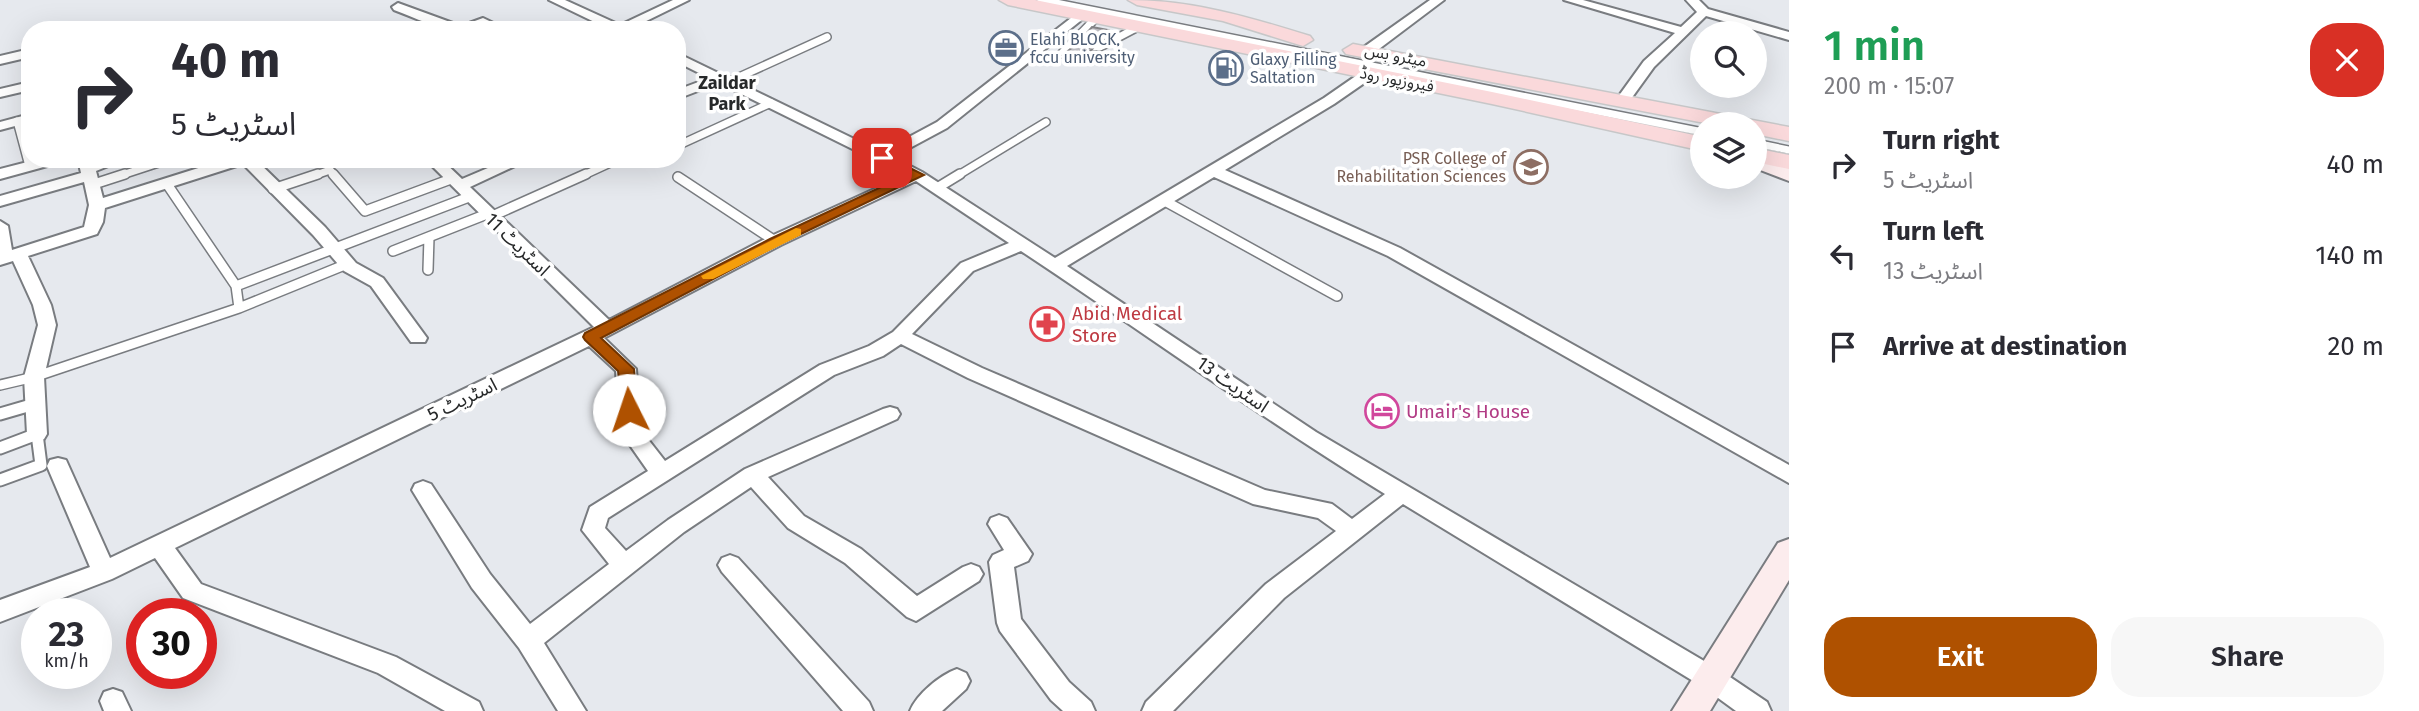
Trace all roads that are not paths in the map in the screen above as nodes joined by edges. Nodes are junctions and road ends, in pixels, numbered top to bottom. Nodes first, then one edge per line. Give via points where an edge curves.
1 (555, 0) edge
2 (683, 0) edge
3 (1008, 0) edge
4 (1041, 0) edge
5 (1438, 0) edge
6 (1570, 0) edge
7 (1692, 0) edge
8 (398, 6) dead end
9 (1090, 11) edge
10 (1139, 12) edge
11 (1704, 12) junction
12 (437, 21) edge
13 (600, 21) edge
14 (639, 21) edge
15 (1683, 31) junction
16 (1789, 36) edge
17 (827, 37) dead end
18 (1071, 44) junction
19 (1366, 52) junction
20 (1061, 54) edge
21 (21, 55) edge
22 (0, 60) edge
23 (686, 61) edge
24 (1368, 74) junction
25 (724, 80) junction
26 (21, 88) edge
27 (686, 92) edge
28 (0, 93) edge
29 (1623, 100) junction
30 (771, 103) junction
31 (1690, 113) edge
32 (21, 121) edge
33 (1046, 122) dead end
34 (0, 126) edge
35 (1690, 129) edge
36 (1767, 129) edge
37 (1789, 134) edge
38 (1690, 141) edge
39 (686, 142) edge
40 (1767, 145) edge
41 (1789, 150) edge
42 (1767, 157) edge
43 (882, 158) junction
44 (1789, 162) edge
45 (1767, 166) edge
46 (22, 168) edge
47 (114, 168) edge
48 (217, 168) edge
49 (253, 168) edge
50 (441, 168) edge
51 (503, 168) edge
52 (598, 168) edge
53 (1212, 170) junction
54 (88, 172) edge
55 (0, 174) edge
56 (918, 175) junction
57 (1789, 175) edge
58 (678, 177) dead end
59 (167, 184) junction
60 (460, 187) junction
61 (937, 188) junction
62 (273, 189) junction
63 (1163, 200) junction
64 (0, 201) edge
65 (98, 205) junction
66 (489, 216) junction
67 (0, 226) edge
68 (429, 237) junction
69 (775, 242) junction
70 (1022, 244) junction
71 (332, 247) junction
72 (393, 251) dead end
73 (8, 257) edge
74 (347, 264) junction
75 (1054, 266) junction
76 (428, 271) dead end
77 (236, 286) junction
78 (1337, 296) dead end
79 (239, 309) junction
80 (598, 332) junction
81 (900, 336) junction
82 (418, 338) dead end
83 (34, 377) junction
84 (0, 384) edge
85 (35, 404) junction
86 (0, 414) edge
87 (890, 414) dead end
88 (37, 435) junction
89 (0, 448) edge
90 (58, 467) dead end
91 (661, 472) junction
92 (753, 475) junction
93 (1789, 475) edge
94 (0, 480) edge
95 (423, 490) dead end
96 (1402, 493) junction
97 (999, 524) dead end
98 (1352, 531) junction
99 (160, 546) junction
100 (1789, 552) edge
101 (730, 565) dead end
102 (625, 566) junction
103 (104, 572) junction
104 (971, 574) dead end
105 (0, 611) edge
106 (528, 640) junction
107 (1712, 679) junction
108 (957, 681) dead end
109 (470, 711) edge
110 (573, 711) edge
111 (860, 711) edge
112 (923, 711) edge
113 (1082, 711) edge
114 (1155, 711) edge
115 (1690, 711) edge
116 (1758, 711) edge

1 - 13 street
2 - 14 street
3 - 9 main road, فیروزپور روڈ
4 - 35 lane, میٹرو بس
5 - 19 street
6 - 15 street
7 - 11 street
8 - 12 street
9 - 10 main road, فیروزپور روڈ
9 - 18 lane
9 - 43 street via 942,125
10 - 18 lane via 1100,47
10 - 19 main road, فیروزپور روڈ
10 - 24 main road, فیروزپور روڈ
11 - 15 street
11 - 16 street
15 - 29 street via 1649,64
17 - 25 lane
18 - 20 lane
19 - 29 main road, فیروزپور روڈ
21 - 22 street
23 - 25 street, اسٹریٹ 13
24 - 38 main road, فیروزپور روڈ
24 - 53 street
25 - 27 street
25 - 30 street, اسٹریٹ 13
26 - 28 street
29 - 31 main road, فیروزپور روڈ
30 - 39 lane
30 - 43 street, اسٹریٹ 13
32 - 34 street
33 - 61 lane
36 - 37 main road
40 - 41 lane
42 - 44 main road
43 - 56 street, اسٹریٹ 13
45 - 57 main road
46 - 55 street
47 - 54 lane
48 - 59 street
49 - 62 street
50 - 60 street, اسٹریٹ 11
51 - 60 street
52 - 66 lane
53 - 63 street
53 - 93 street via 1394,252
54 - 64 street
54 - 65 street
56 - 61 street, اسٹریٹ 13
56 - 69 street, اسٹریٹ 5
58 - 69 lane
59 - 65 street
59 - 77 lane
60 - 62 lane via 365,211 330,170
60 - 66 street, اسٹریٹ 11
60 - 71 lane
61 - 70 street, اسٹریٹ 13
62 - 71 street
63 - 75 street
63 - 78 lane
65 - 73 street via 98,220 91,229
66 - 68 lane
66 - 80 street, اسٹریٹ 11
67 - 73 street
68 - 72 lane
68 - 76 lane
69 - 80 street, اسٹریٹ 5
70 - 75 street, اسٹریٹ 13
70 - 81 street via 967,267
71 - 74 street
71 - 77 lane
73 - 83 street via 42,305 47,325
74 - 79 lane
74 - 82 street via 377,282
75 - 96 street, اسٹریٹ 13 via 1309,437
77 - 79 lane
79 - 83 lane
80 - 91 street, اسٹریٹ 11 via 626,369 630,431
80 - 99 street, اسٹریٹ 5
81 - 91 street via 827,370
81 - 98 street via 1261,498 1324,510
83 - 84 lane
83 - 85 street
85 - 86 lane
85 - 88 street
87 - 92 street
88 - 89 lane
88 - 94 lane via 41,465
90 - 103 street
91 - 102 street via 598,513 593,530
92 - 102 street
92 - 104 street via 796,522 853,556 916,610
95 - 106 street via 481,580
96 - 98 street
96 - 107 street, اسٹریٹ 13
97 - 113 street via 1020,554 1001,562 1009,623 1060,691
98 - 114 street via 1275,591
99 - 103 street, اسٹریٹ 5
99 - 109 street via 192,591 387,665
100 - 107 main road
101 - 111 street
102 - 106 street
103 - 105 street, اسٹریٹ 5
106 - 110 street
107 - 115 main road
107 - 116 street, اسٹریٹ 13
108 - 112 street

